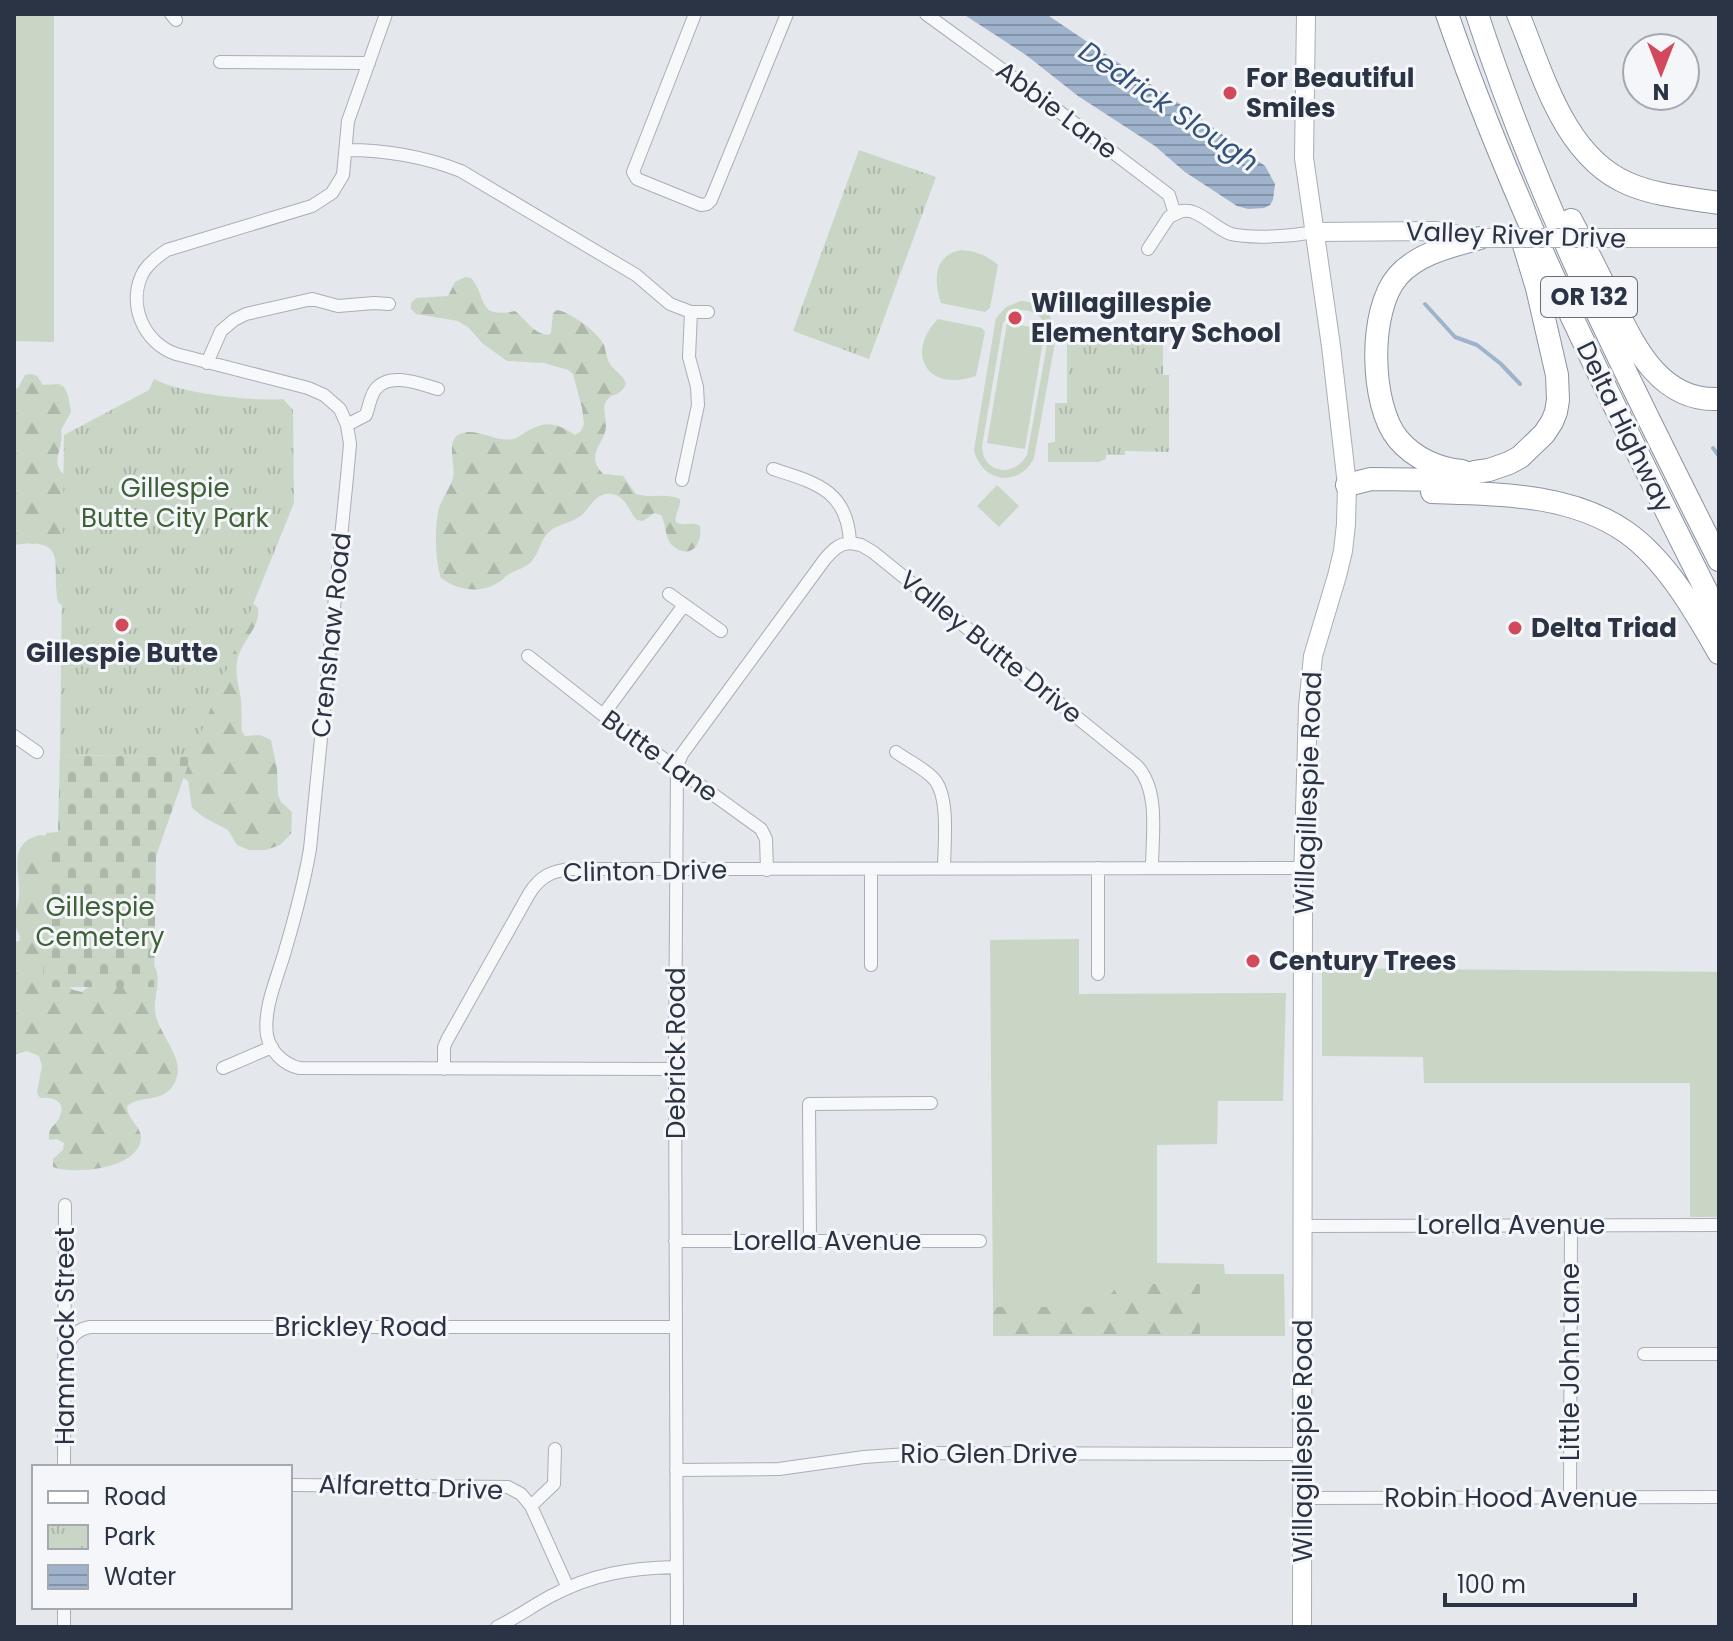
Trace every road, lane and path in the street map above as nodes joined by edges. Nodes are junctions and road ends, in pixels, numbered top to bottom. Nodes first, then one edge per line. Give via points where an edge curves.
1 (386, 14) edge
2 (695, 14) edge
3 (787, 14) edge
4 (926, 14) edge
5 (1306, 14) edge
6 (1447, 14) edge
7 (1518, 14) edge
8 (1479, 19) edge
9 (220, 62) dead end
10 (369, 63) junction
11 (1474, 92) junction
12 (346, 150) junction
13 (1719, 203) edge
14 (1180, 212) junction
15 (1314, 232) junction
16 (1480, 238) junction
17 (1719, 238) edge
18 (1148, 249) dead end
19 (389, 304) dead end
20 (691, 312) junction
21 (708, 312) dead end
22 (207, 363) junction
23 (438, 389) dead end
24 (1719, 399) edge
25 (347, 425) junction
26 (773, 469) dead end
27 (1475, 472) junction
28 (682, 480) dead end
29 (1347, 485) junction
30 (850, 543) junction
31 (1719, 560) edge
32 (669, 594) dead end
33 (684, 605) junction
34 (1719, 616) edge
35 (721, 631) dead end
36 (1719, 653) edge
37 (528, 656) dead end
38 (603, 715) junction
39 (14, 736) edge
40 (37, 752) dead end
41 (896, 752) dead end
42 (677, 769) junction
43 (1098, 868) junction
44 (1152, 868) junction
45 (1303, 868) junction
46 (871, 869) junction
47 (944, 869) junction
48 (677, 870) junction
49 (767, 870) junction
50 (871, 965) dead end
51 (1098, 974) dead end
52 (272, 1047) junction
53 (223, 1068) dead end
54 (444, 1069) junction
55 (675, 1069) junction
56 (931, 1103) dead end
57 (65, 1205) dead end
58 (1719, 1225) edge
59 (1303, 1226) junction
60 (1571, 1226) junction
61 (675, 1241) junction
62 (810, 1241) junction
63 (980, 1241) dead end
64 (676, 1327) junction
65 (1644, 1354) dead end
66 (1719, 1354) edge
67 (65, 1357) junction
68 (555, 1449) dead end
69 (1303, 1454) junction
70 (64, 1465) edge
71 (676, 1470) junction
72 (292, 1485) edge
73 (1570, 1497) junction
74 (1719, 1497) edge
75 (1303, 1498) junction
76 (531, 1506) junction
77 (676, 1567) junction
78 (568, 1588) junction
79 (497, 1627) edge
80 (677, 1627) edge
81 (1302, 1627) edge

1 - 10 street
2 - 3 street via 633,172 637,179 705,205
4 - 14 street, Abbie Lane via 1169,195 1172,209
5 - 15 main road, Willagillespie Road via 1304,158
6 - 11 highway, Delta Highway / OR 132
7 - 13 highway via 1562,121 1589,158 1628,184
8 - 24 highway via 1542,162 1638,351 1675,389
8 - 31 highway, Delta Highway / OR 132 via 1526,152 1574,264
9 - 10 street
10 - 12 street via 347,125
11 - 27 highway via 1537,288 1558,389 1556,412 1544,434 1509,463
11 - 34 highway, Delta Highway / OR 132 via 1570,315
12 - 20 street via 401,153 461,171 636,275 670,304
12 - 22 street via 343,175 322,202 170,248 145,270 137,300 147,333 169,352
14 - 15 street, Abbie Lane via 1193,211 1234,234
14 - 18 street via 1169,217
15 - 16 main road, Valley River Drive via 1436,231
15 - 29 main road, Willagillespie Road
16 - 17 main road, Valley River Drive, bridge
16 - 27 highway via 1406,267 1391,285 1377,339 1382,402 1398,439 1446,470
19 - 22 street via 338,306 312,299 246,314 221,331
20 - 21 street
20 - 28 street via 689,357 698,405
22 - 25 street via 317,391 340,409
23 - 25 street via 409,381 385,382 375,390 366,415
25 - 52 street, Crenshaw Road via 350,444 310,849 269,1008 267,1036
26 - 30 street via 833,495 847,519
27 - 29 highway via 1451,480 1371,479
29 - 36 highway via 1503,494 1553,501 1600,517 1650,554
29 - 45 main road, Willagillespie Road via 1343,551 1310,670
30 - 42 street, Debrick Road via 825,559 682,754
30 - 44 street, Valley Butte Drive via 873,552 1137,766 1152,796
32 - 33 street
33 - 35 street
33 - 38 street
37 - 38 street, Butte Lane
38 - 42 street, Butte Lane
39 - 40 street
41 - 47 street via 938,785 944,811
42 - 48 street, Debrick Road
42 - 49 street, Butte Lane via 761,829
43 - 44 street, Clinton Drive
43 - 47 street, Clinton Drive
43 - 51 street
44 - 45 street, Clinton Drive
45 - 59 main road, Willagillespie Road
46 - 47 street, Clinton Drive
46 - 49 street, Clinton Drive
46 - 50 street
48 - 49 street, Clinton Drive
48 - 54 street, Clinton Drive via 564,870 540,879 447,1040
48 - 55 street, Debrick Road
52 - 53 street
52 - 54 street via 299,1068
54 - 55 street
55 - 61 street, Debrick Road
56 - 62 street via 809,1104
57 - 67 street, Hammock Street
58 - 60 street, Lorella Avenue
59 - 60 street, Lorella Avenue
59 - 69 main road, Willagillespie Road
60 - 73 street, Little John Lane
61 - 62 street, Lorella Avenue
61 - 64 street, Debrick Road
62 - 63 street, Lorella Avenue
64 - 67 street, Brickley Road via 90,1327 73,1335
64 - 71 street, Debrick Road
65 - 66 street
67 - 70 street, Hammock Street
68 - 76 street via 554,1484
69 - 71 street, Rio Glen Drive via 922,1453 779,1469
69 - 75 main road, Willagillespie Road
71 - 77 street, Debrick Road
72 - 76 street, Alfaretta Drive via 504,1486
73 - 74 street, Robin Hood Avenue
73 - 75 street, Robin Hood Avenue
75 - 81 main road, Willagillespie Road
76 - 78 street, Alfaretta Drive
77 - 78 street via 622,1570
77 - 80 street, Debrick Road
78 - 79 street

